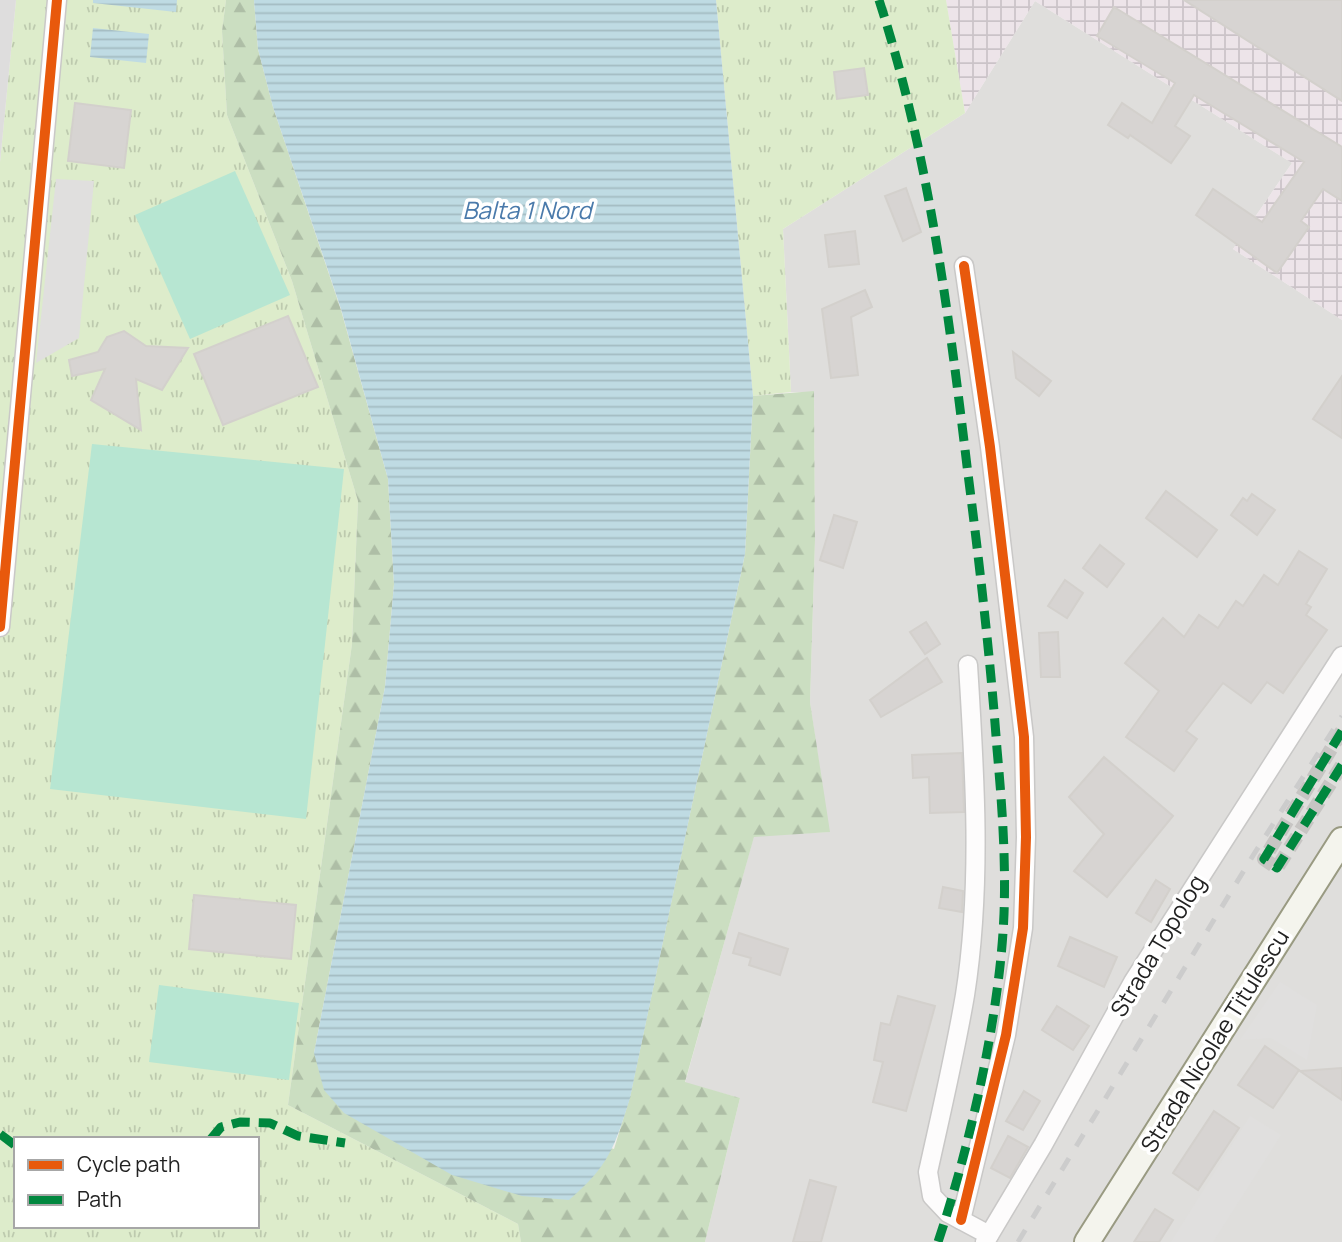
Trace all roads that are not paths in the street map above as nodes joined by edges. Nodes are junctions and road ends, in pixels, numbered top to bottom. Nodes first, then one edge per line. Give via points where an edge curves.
1 (57, 0) edge
2 (964, 266) dead end
3 (0, 627) edge
4 (1342, 656) edge
5 (968, 665) dead end
6 (1342, 840) edge
7 (961, 1220) junction
8 (987, 1238) edge
9 (1087, 1242) edge

1 - 3 street
2 - 7 street via 1024,737 1026,837 1023,928 1006,1035
4 - 8 street, Strada Topolog via 1133,982
5 - 7 street via 976,794 974,896 965,993 928,1172 932,1196
6 - 9 main road, Strada Nicolae Titulescu
7 - 8 street

